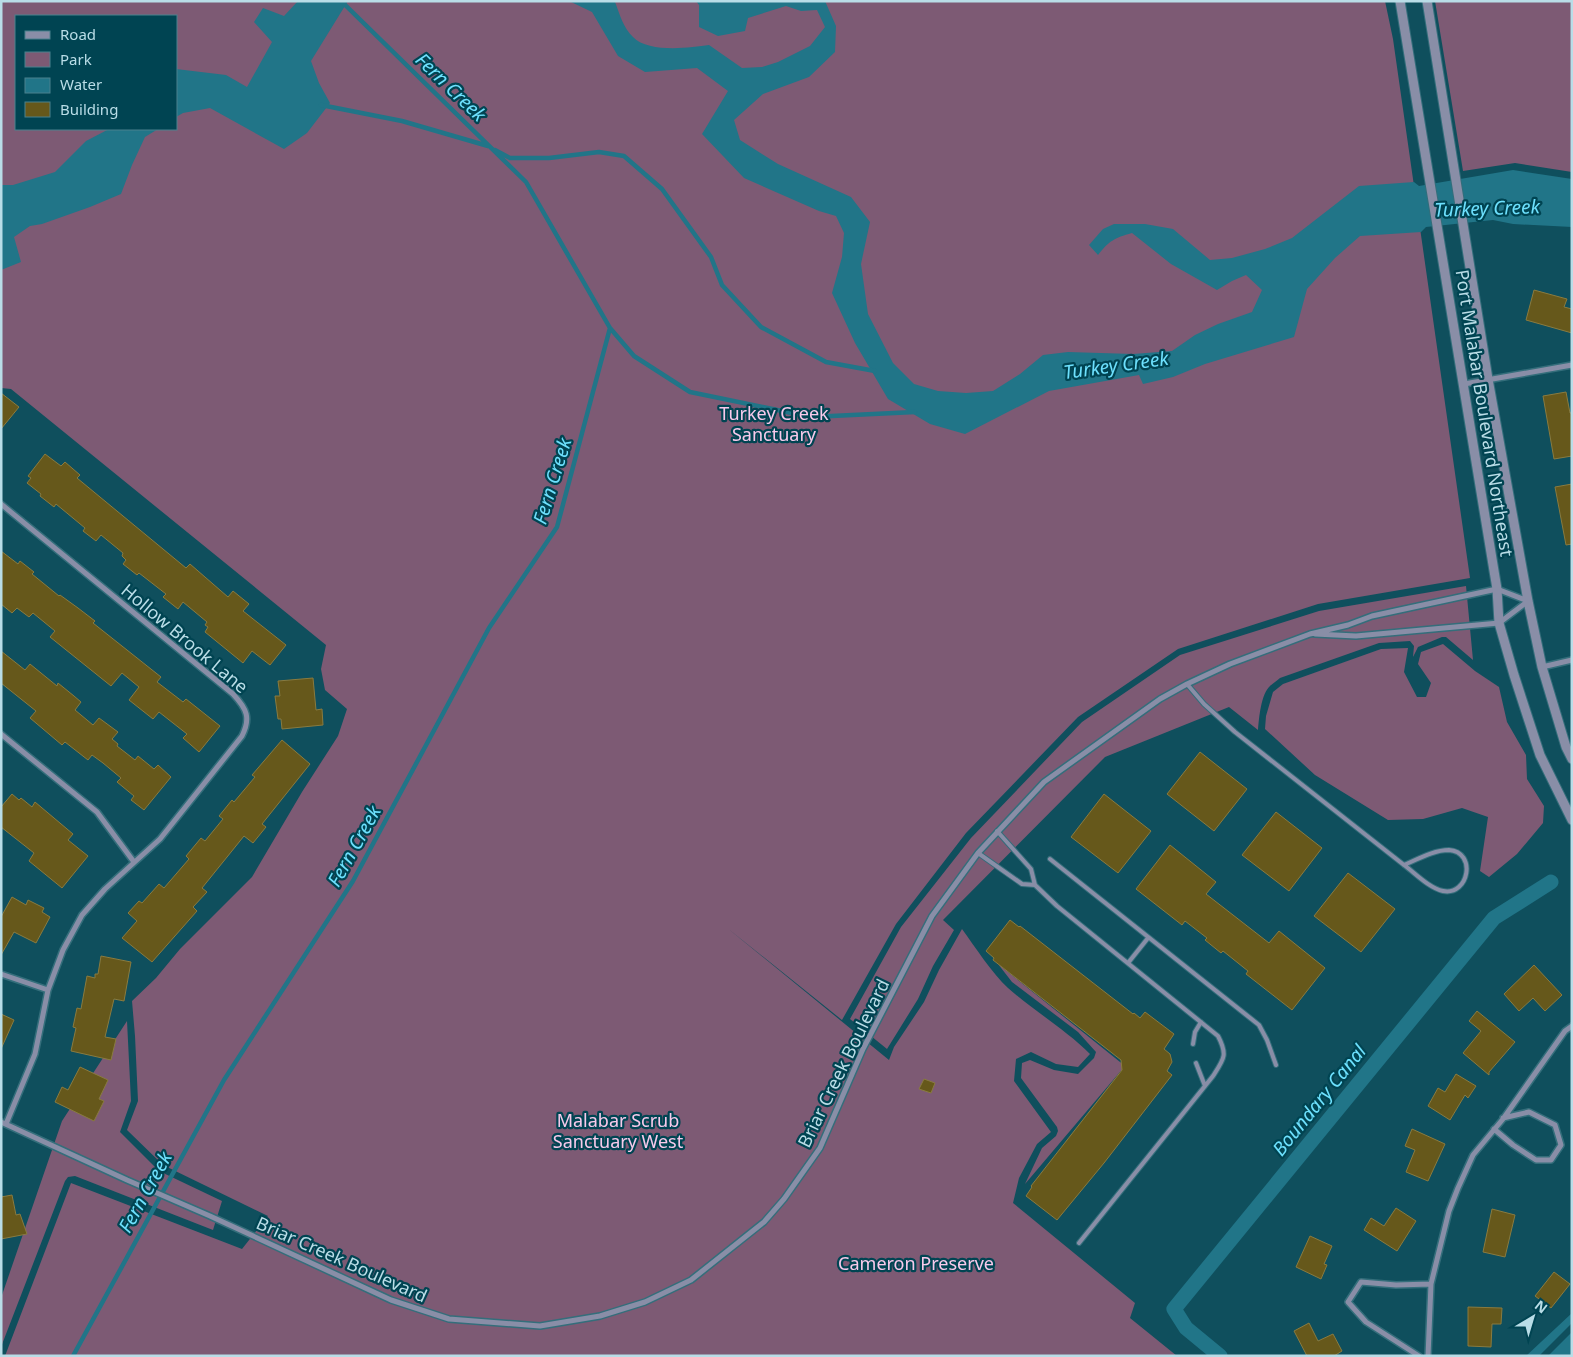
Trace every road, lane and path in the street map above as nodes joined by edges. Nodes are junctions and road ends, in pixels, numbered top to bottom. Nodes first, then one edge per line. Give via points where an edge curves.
1 (1400, 1) edge
2 (1427, 1) edge
3 (1572, 365) edge
4 (1488, 379) junction
5 (1464, 384) junction
6 (1, 504) edge
7 (1497, 589) junction
8 (1528, 601) junction
9 (1499, 623) junction
10 (1310, 634) junction
11 (1572, 660) edge
12 (1542, 667) junction
13 (1187, 684) junction
14 (1, 734) edge
15 (1572, 759) edge
16 (1572, 820) edge
17 (997, 831) junction
18 (978, 853) junction
19 (1050, 859) dead end
20 (134, 862) junction
21 (1404, 865) junction
22 (1034, 885) junction
23 (1148, 938) junction
24 (1128, 963) junction
25 (1, 974) edge
26 (48, 990) junction
27 (1201, 1022) junction
28 (1572, 1026) edge
29 (1193, 1044) dead end
30 (1196, 1063) dead end
31 (1276, 1065) dead end
32 (1205, 1086) junction
33 (1503, 1119) junction
34 (4, 1123) edge
35 (1494, 1129) junction
36 (1079, 1243) dead end
37 (1431, 1284) junction
38 (1419, 1356) edge
39 (1428, 1356) edge

1 - 5 street, Port Malabar Boulevard Northeast
2 - 4 street, Port Malabar Boulevard Northeast
3 - 4 street
4 - 5 street
4 - 8 street, Port Malabar Boulevard Northeast
5 - 7 street, Port Malabar Boulevard Northeast
6 - 20 street, Hollow Brook Lane via 243,705 247,727 236,745 160,839
7 - 8 street
7 - 9 street, Port Malabar Boulevard Northeast
7 - 10 street, Briar Creek Boulevard via 1372,616
8 - 9 street
8 - 12 street, Port Malabar Boulevard Northeast
9 - 10 street, Briar Creek Boulevard via 1356,636
9 - 16 street, Port Malabar Boulevard Northeast via 1540,755
10 - 13 street, Briar Creek Boulevard
11 - 12 street
12 - 15 street, Port Malabar Boulevard Northeast
13 - 17 street, Briar Creek Boulevard via 1160,699 1044,782
13 - 21 lane via 1235,732
14 - 20 street via 97,812
17 - 18 street, Briar Creek Boulevard
17 - 22 lane via 1031,869
18 - 22 lane via 1022,884
18 - 34 street, Briar Creek Boulevard via 932,916 863,1049 820,1148 784,1199 764,1222 691,1280 645,1302 600,1316 540,1326 449,1319 391,1300
19 - 23 lane
20 - 26 street, Hollow Brook Lane via 82,915 63,950
21 - 21 lane via 1441,891 1450,892 1458,888 1467,874 1465,860 1450,850
22 - 24 lane
23 - 24 lane
23 - 31 lane via 1258,1025
24 - 27 lane
25 - 26 street
26 - 34 street, Hollow Brook Lane via 35,1054
27 - 29 lane
27 - 32 lane via 1218,1036 1225,1049 1224,1060
28 - 33 street via 1565,1031
30 - 32 lane
32 - 36 lane
33 - 35 street
33 - 35 street via 1529,1112 1555,1125 1561,1145 1550,1160 1536,1160
35 - 37 street via 1473,1155 1458,1188
37 - 38 street via 1361,1282 1348,1302 1366,1322
37 - 39 street

